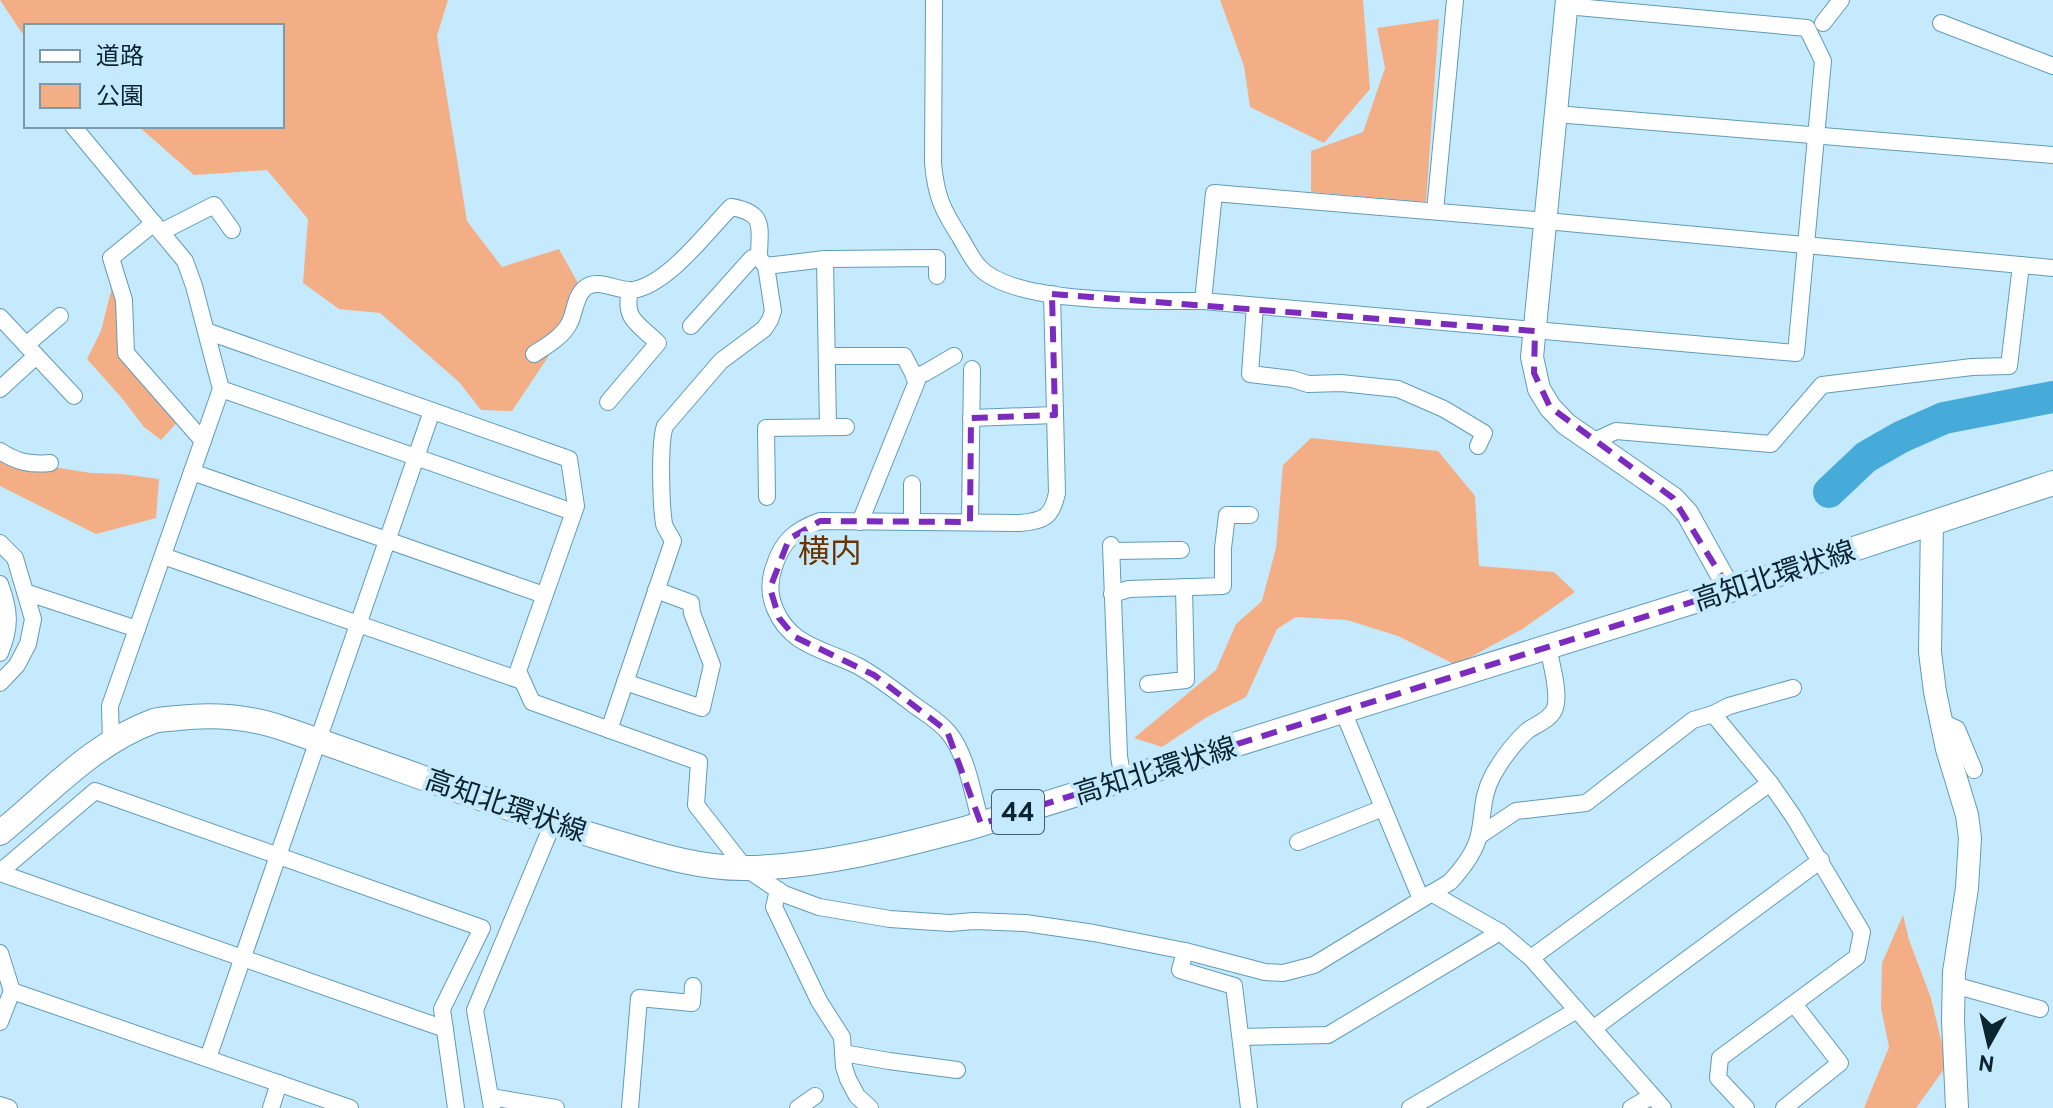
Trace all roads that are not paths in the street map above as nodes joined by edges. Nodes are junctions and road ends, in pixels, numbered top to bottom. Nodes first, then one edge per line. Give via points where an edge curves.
1 (934, 0) edge
2 (1455, 0) edge
3 (1841, 0) edge
4 (1567, 3) edge
5 (1823, 23) dead end
6 (1941, 23) dead end
7 (2053, 66) edge
8 (1556, 114) junction
9 (75, 128) edge
10 (1816, 136) junction
11 (2053, 155) edge
12 (1435, 211) junction
13 (1546, 221) junction
14 (157, 227) junction
15 (232, 230) dead end
16 (1806, 246) junction
17 (825, 259) junction
18 (763, 262) junction
19 (2021, 265) junction
20 (2053, 268) edge
21 (937, 276) dead end
22 (630, 291) junction
23 (1052, 294) junction
24 (1203, 301) junction
25 (1255, 306) junction
26 (60, 316) dead end
27 (0, 317) edge
28 (691, 326) dead end
29 (206, 331) junction
30 (1535, 331) junction
31 (31, 351) junction
32 (534, 354) dead end
33 (827, 356) junction
34 (954, 356) dead end
35 (972, 369) dead end
36 (914, 377) junction
37 (0, 389) edge
38 (221, 389) junction
39 (74, 396) dead end
40 (608, 402) dead end
41 (432, 411) junction
42 (1055, 415) junction
43 (971, 418) junction
44 (828, 427) junction
45 (846, 427) dead end
46 (203, 441) junction
47 (1592, 442) junction
48 (1478, 446) dead end
49 (0, 451) edge
50 (416, 457) junction
51 (50, 463) dead end
52 (192, 472) junction
53 (912, 484) dead end
54 (2052, 485) edge
55 (767, 497) dead end
56 (573, 512) junction
57 (1250, 515) dead end
58 (860, 522) junction
59 (912, 522) junction
60 (970, 522) junction
61 (1932, 524) junction
62 (387, 540) junction
63 (0, 543) edge
64 (1181, 550) dead end
65 (163, 556) junction
66 (0, 584) edge
67 (1184, 587) junction
68 (656, 590) junction
69 (1730, 590) junction
70 (25, 592) junction
71 (1112, 594) junction
72 (544, 595) junction
73 (358, 624) junction
74 (137, 629) junction
75 (1548, 647) junction
76 (0, 653) edge
77 (522, 681) junction
78 (625, 682) junction
79 (0, 683) edge
80 (1148, 684) dead end
81 (1793, 688) dead end
82 (1343, 711) junction
83 (1713, 714) junction
84 (1942, 722) junction
85 (609, 730) junction
86 (318, 740) junction
87 (111, 743) junction
88 (1974, 770) dead end
89 (1123, 780) junction
90 (1770, 783) junction
91 (1383, 808) junction
92 (553, 823) junction
93 (981, 824) junction
94 (0, 833) edge
95 (1479, 836) junction
96 (1298, 842) dead end
97 (278, 856) junction
98 (1821, 860) junction
99 (745, 868) junction
100 (0, 872) edge
101 (778, 890) junction
102 (1426, 896) junction
103 (1500, 932) junction
104 (1185, 951) junction
105 (0, 953) edge
106 (242, 958) junction
107 (1531, 958) junction
108 (1954, 985) junction
109 (693, 986) dead end
110 (12, 991) junction
111 (1794, 1004) junction
112 (2040, 1009) dead end
113 (1577, 1010) junction
114 (0, 1022) edge
115 (1594, 1028) junction
116 (445, 1029) junction
117 (1241, 1037) junction
118 (843, 1053) junction
119 (208, 1058) junction
120 (957, 1070) dead end
121 (279, 1083) junction
122 (815, 1096) dead end
123 (492, 1102) edge
124 (1658, 1102) edge
125 (0, 1105) edge
126 (9, 1108) edge
127 (271, 1108) edge
128 (350, 1108) edge
129 (456, 1108) edge
130 (556, 1108) edge
131 (630, 1108) edge
132 (798, 1108) edge
133 (870, 1108) edge
134 (878, 1108) edge
135 (1249, 1108) edge
136 (1410, 1108) edge
137 (1631, 1108) edge
138 (1746, 1108) edge
139 (1784, 1108) edge
140 (1957, 1108) edge

1 - 23 street via 933,163 944,211 980,268 1010,287
2 - 12 street
3 - 5 street
4 - 8 street
4 - 10 street via 1807,28 1823,61
6 - 7 street
8 - 10 street
8 - 13 street
9 - 14 street
10 - 11 street
10 - 16 street
12 - 13 street
12 - 24 street via 1214,193
13 - 16 street
13 - 30 street
14 - 15 street via 214,205
14 - 29 street via 185,261
14 - 46 street via 111,258 124,300 126,353
16 - 19 street
16 - 30 street via 1796,353
17 - 18 street
17 - 21 street via 937,258
17 - 33 street
18 - 22 street via 759,223 754,215 731,207 667,274
18 - 28 street via 752,258
18 - 68 street via 773,311 770,320 721,361 662,433 665,527 673,541
19 - 20 street
19 - 47 street via 2009,366 1822,385 1771,444 1616,431
22 - 32 street via 597,284 585,288 569,325
22 - 40 street via 630,316 658,343
23 - 24 street
23 - 42 street
24 - 25 street
25 - 30 street
25 - 48 street via 1250,374 1308,384 1398,389 1484,433
26 - 31 street
27 - 31 street
29 - 38 street
29 - 41 street
30 - 47 street via 1532,357 1539,389 1566,424
31 - 37 street
31 - 39 street
33 - 36 street via 904,356
33 - 44 street
34 - 36 street
35 - 43 street
36 - 58 street via 917,381
38 - 46 street
38 - 50 street
41 - 50 street
41 - 56 street via 569,459
42 - 43 street
42 - 60 street via 1054,509 1033,522
43 - 60 street
44 - 45 street
44 - 55 street via 766,428
46 - 52 street
47 - 69 street via 1687,513
49 - 51 street via 29,464
50 - 56 street
50 - 62 street
52 - 62 street
52 - 65 street
53 - 59 street
54 - 61 main road, 高知北環状線 / 44
56 - 72 street
57 - 67 street via 1227,515 1223,586
58 - 59 street
58 - 93 street via 820,521 789,539 772,575 772,603 795,637 874,675 947,731 960,751
59 - 60 street
61 - 69 main road, 高知北環状線 / 44
61 - 84 street via 1930,652
62 - 72 street
62 - 73 street
63 - 70 street via 15,558
64 - 71 street via 1112,548
65 - 73 street
65 - 74 street
66 - 76 street via 9,620
67 - 71 street
67 - 80 street via 1186,680
68 - 78 street
68 - 78 street via 691,603 712,665 702,708
69 - 75 main road, 高知北環状線 / 44
70 - 74 street
70 - 79 street via 33,619 28,644
71 - 89 street
72 - 77 street via 518,671
73 - 77 street
73 - 86 street
74 - 87 street via 110,706
75 - 82 main road, 高知北環状線 / 44
75 - 95 street via 1555,711 1513,746 1492,776
77 - 85 street via 532,702
78 - 85 street
81 - 83 street
82 - 89 main road, 高知北環状線 / 44
82 - 91 street
83 - 90 street
83 - 95 street via 1693,720 1586,803 1516,811
84 - 88 street via 1957,729
84 - 108 street via 1969,825 1969,873
85 - 99 street via 699,762 696,805
86 - 87 main road, 高知北環状線 / 44 via 222,715 157,720
86 - 92 main road, 高知北環状線 / 44
86 - 97 street
87 - 94 main road, 高知北環状線 / 44
89 - 93 main road, 高知北環状線 / 44
90 - 98 street
90 - 107 street
91 - 96 street
91 - 102 street
92 - 99 main road, 高知北環状線 / 44 via 657,854
92 - 123 street via 475,1010
93 - 99 main road, 高知北環状線 / 44 via 896,847
95 - 102 street via 1460,872
97 - 100 street via 95,791
97 - 106 street
97 - 116 street via 482,928 442,1009
98 - 111 street via 1862,932 1857,957
98 - 115 street
99 - 101 street
100 - 106 street
101 - 104 street via 819,907 890,919 1025,923
101 - 118 street via 774,907 842,1037
102 - 103 street
102 - 104 street via 1301,970 1265,972
103 - 107 street
103 - 117 street via 1328,1035
104 - 117 street via 1180,970 1234,986
105 - 110 street
106 - 116 street
106 - 119 street
107 - 113 street
108 - 112 street
108 - 140 street
109 - 131 street via 692,1003 639,998
110 - 114 street
110 - 119 street
111 - 138 street via 1720,1058 1718,1078
111 - 139 street via 1840,1063
113 - 115 street
113 - 136 street
115 - 124 street
116 - 129 street
117 - 135 street
118 - 120 street
118 - 133 street via 848,1079
119 - 121 street
121 - 127 street
121 - 128 street
122 - 132 street
123 - 130 street
124 - 137 street
125 - 126 street
133 - 134 street

